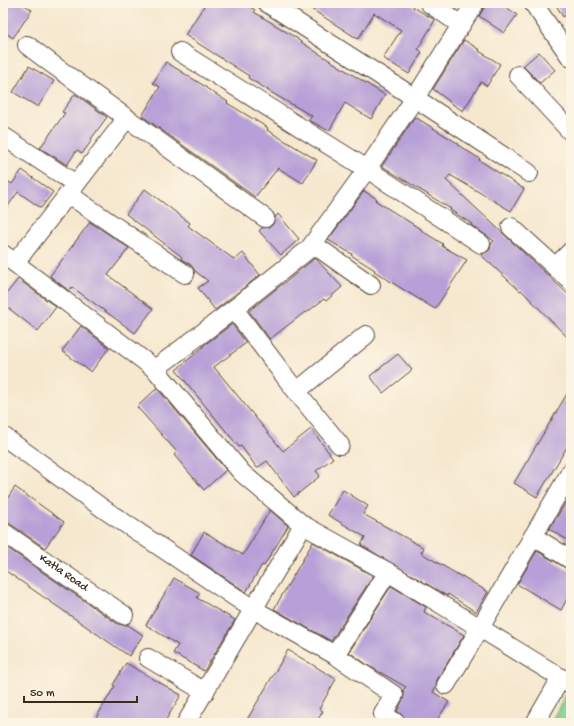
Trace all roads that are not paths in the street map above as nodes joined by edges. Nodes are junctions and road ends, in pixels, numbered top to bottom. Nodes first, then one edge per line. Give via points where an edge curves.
1 (268, 3) edge
2 (430, 3) edge
3 (475, 3) edge
4 (532, 3) edge
5 (461, 25) junction
6 (27, 45) dead end
7 (180, 52) dead end
8 (571, 58) edge
9 (518, 75) dead end
10 (415, 98) junction
11 (127, 118) junction
12 (571, 132) edge
13 (3, 136) edge
14 (368, 169) junction
15 (529, 173) dead end
16 (72, 189) junction
17 (265, 218) dead end
18 (512, 227) dead end
19 (313, 244) junction
20 (481, 244) dead end
21 (571, 251) edge
22 (9, 258) edge
23 (555, 267) junction
24 (185, 274) dead end
25 (571, 281) edge
26 (371, 285) dead end
27 (234, 309) junction
28 (366, 335) dead end
29 (155, 369) junction
30 (296, 391) junction
31 (3, 436) edge
32 (340, 445) dead end
33 (571, 471) edge
34 (304, 525) junction
35 (3, 532) edge
36 (533, 536) junction
37 (571, 560) edge
38 (388, 572) junction
39 (253, 609) junction
40 (124, 615) dead end
41 (480, 628) junction
42 (335, 655) junction
43 (148, 658) dead end
44 (566, 681) edge
45 (446, 686) dead end
46 (205, 692) junction
47 (190, 722) edge
48 (396, 723) edge
49 (535, 723) edge

1 - 10 street
2 - 5 street
3 - 5 street
4 - 8 street
5 - 10 street
6 - 11 street
7 - 14 street
9 - 12 street
10 - 14 street
10 - 15 street
11 - 16 street
11 - 17 street
13 - 16 street
14 - 19 street
14 - 20 street
16 - 22 street
16 - 24 street
18 - 23 street
19 - 26 street
19 - 27 street
21 - 23 street
22 - 29 street
23 - 25 street
27 - 29 street
27 - 30 street
28 - 30 street
29 - 34 street via 242,473
30 - 32 street
31 - 39 street via 105,510
33 - 36 street
34 - 38 street
34 - 39 street
35 - 40 street, Katla Road
36 - 37 street
36 - 41 street
38 - 41 street
38 - 42 street
39 - 42 street
39 - 46 street
41 - 44 street
41 - 45 street
42 - 48 street via 394,695 383,714
43 - 46 street
44 - 49 street
46 - 47 street

